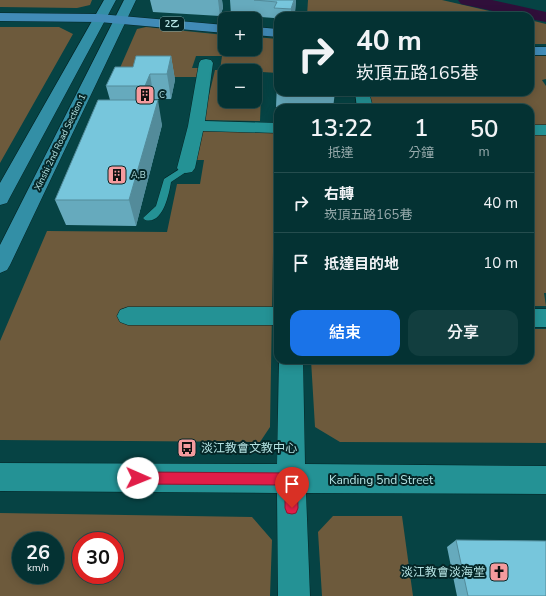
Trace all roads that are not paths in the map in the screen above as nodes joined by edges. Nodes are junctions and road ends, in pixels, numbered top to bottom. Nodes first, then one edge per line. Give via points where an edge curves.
1 (110, 0) edge
2 (130, 0) edge
3 (0, 17) edge
4 (99, 18) junction
5 (120, 20) junction
6 (218, 28) edge
7 (262, 32) edge
8 (274, 33) edge
9 (534, 51) edge
10 (546, 51) edge
11 (206, 63) dead end
12 (196, 126) junction
13 (274, 128) edge
14 (534, 130) edge
15 (546, 130) edge
16 (186, 168) joint
17 (0, 199) edge
18 (148, 218) dead end
19 (0, 265) edge
20 (128, 316) dead end
21 (274, 316) edge
22 (534, 318) edge
23 (546, 318) edge
24 (291, 364) edge
25 (0, 477) edge
26 (291, 479) junction
27 (546, 480) edge
28 (294, 596) edge

1 - 4 street
2 - 5 street, Xinshi 2nd Road Section 1
3 - 4 main road, 2乙
4 - 5 main road, 2乙
4 - 17 street
5 - 6 main road, 2乙
5 - 19 street, Xinshi 2nd Road Section 1
7 - 8 main road
9 - 10 main road
11 - 12 street
12 - 13 street
12 - 16 street
14 - 15 street
16 - 18 lane via 167,181 160,208 156,214
20 - 21 street
22 - 23 street
24 - 26 street
25 - 26 street, Kanding 5nd Street
26 - 27 street, Kanding 5nd Street
26 - 28 street

